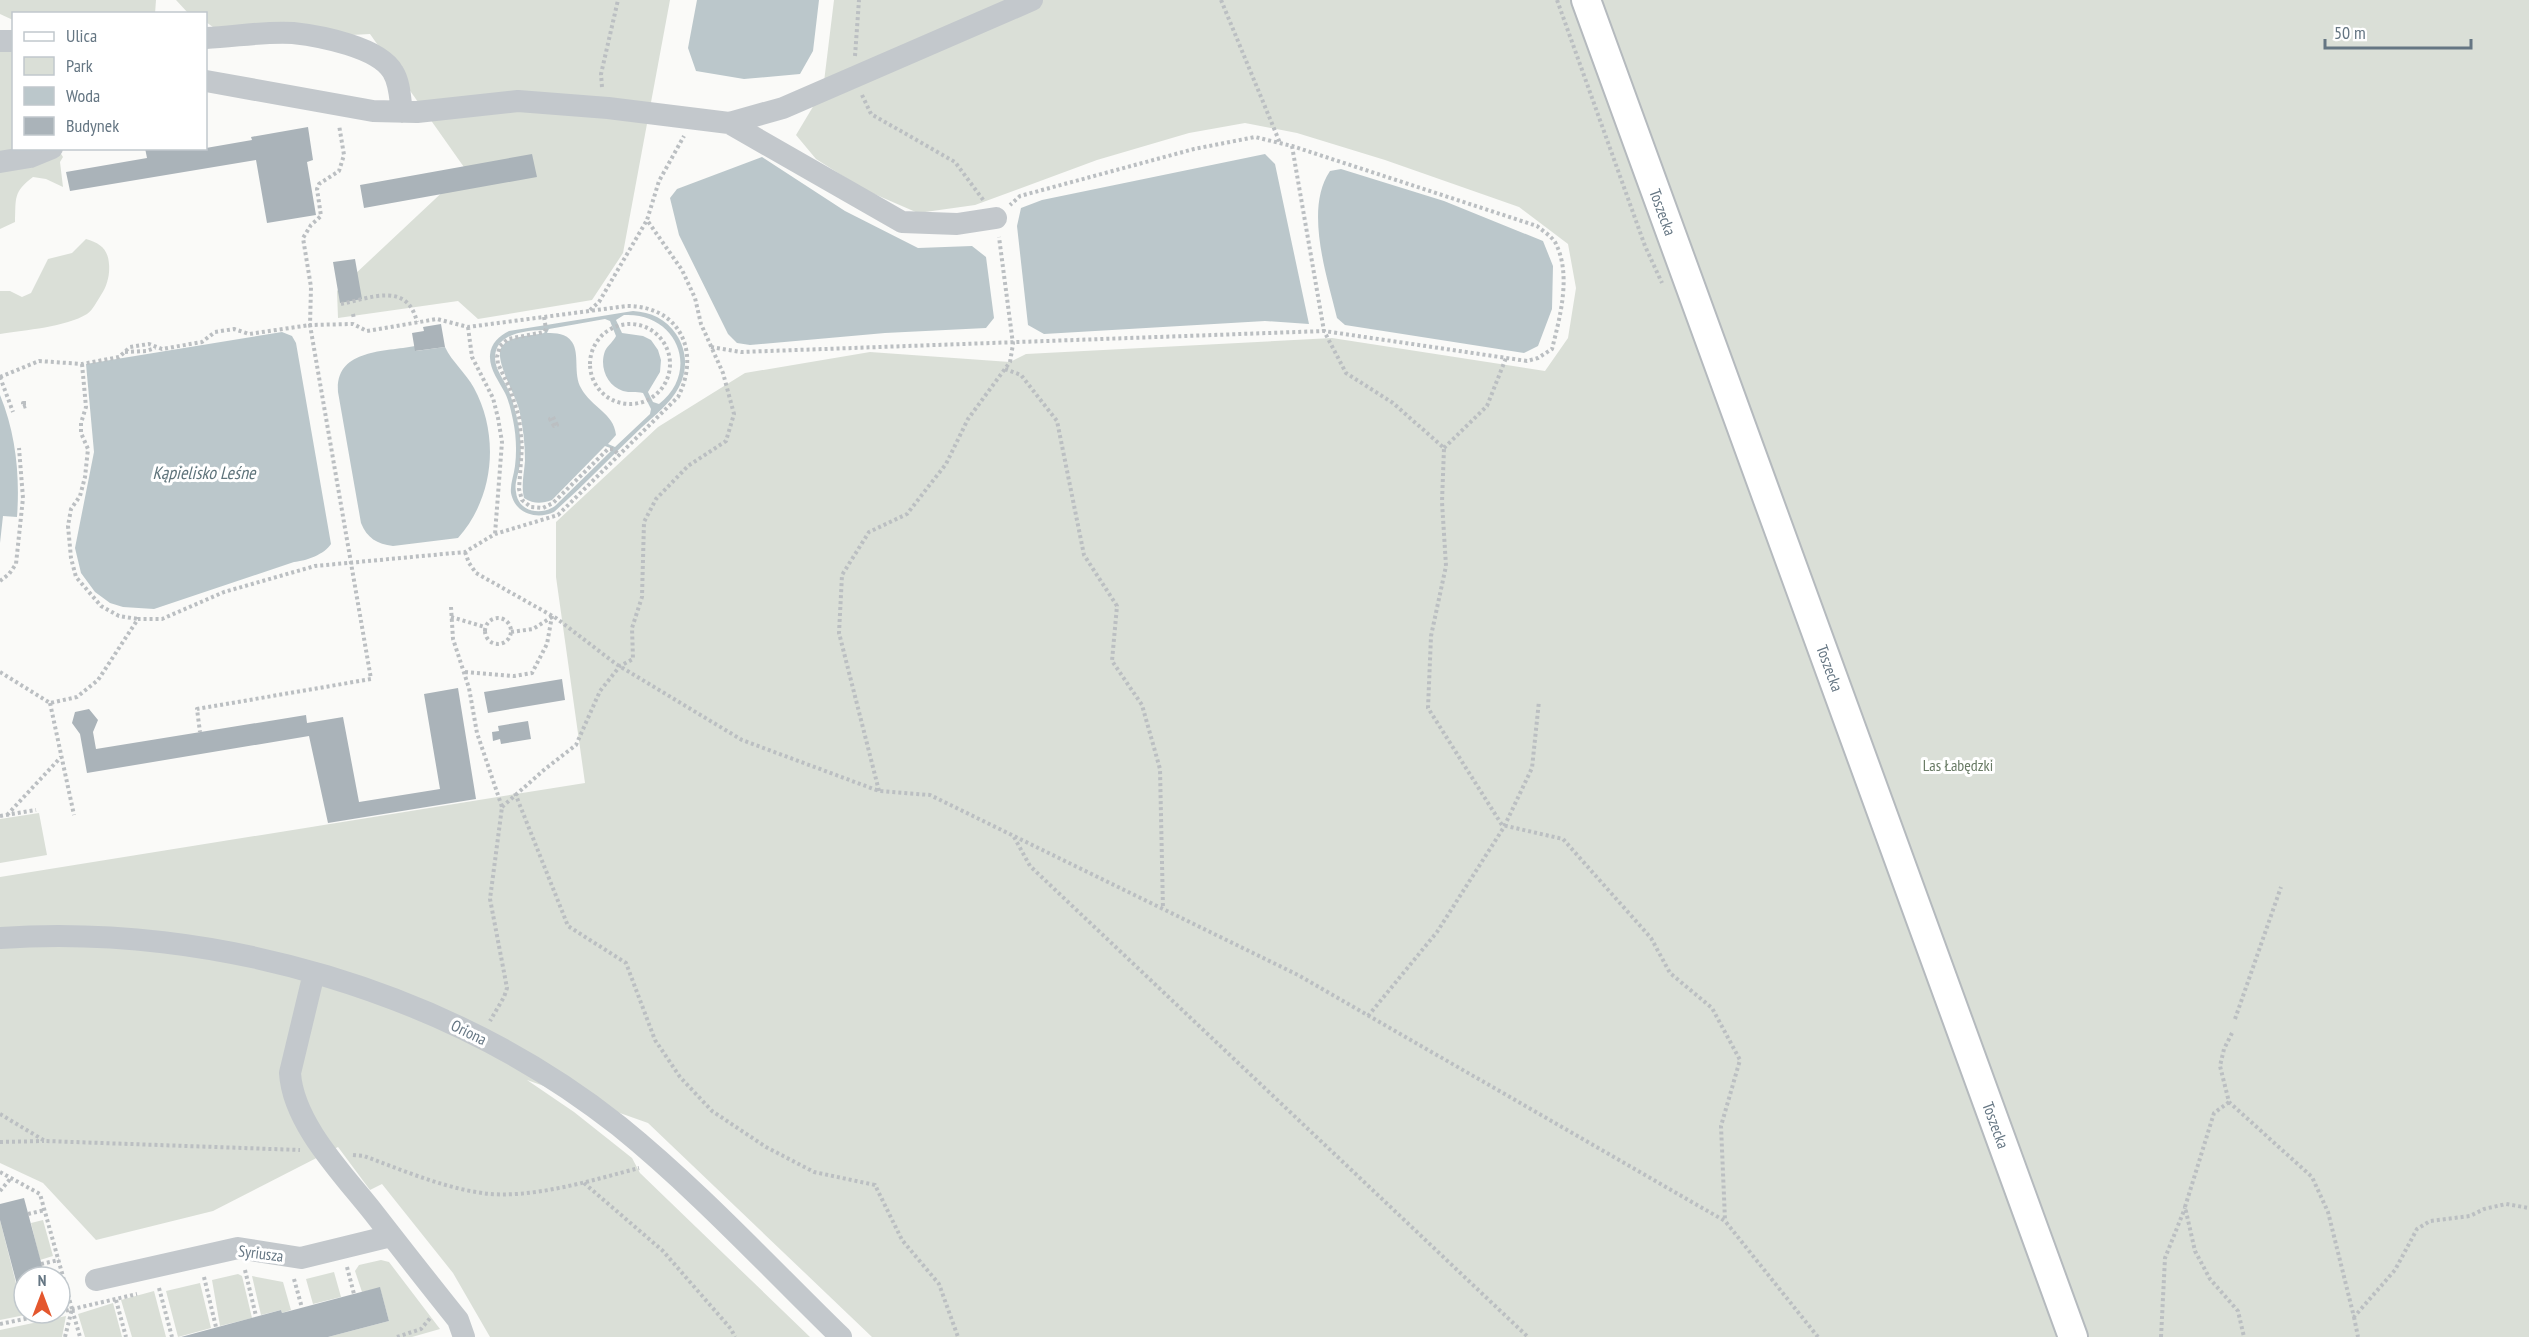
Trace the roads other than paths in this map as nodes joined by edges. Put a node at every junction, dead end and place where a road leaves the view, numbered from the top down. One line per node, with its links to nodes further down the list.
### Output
1 (1032, 0): 6 (street)
2 (1586, 0): 16 (main road, Toszecka)
3 (207, 38): 5 (street)
4 (207, 81): 5 (street)
5 (402, 112): 6 (street)
6 (729, 123): 9 (street)
7 (47, 150): 8 (street)
8 (0, 162)
9 (996, 218)
10 (0, 938): 11 (street, Oriona)
11 (314, 973): 12 (street); 15 (street, Oriona)
12 (391, 1236): 13 (street, Syriusza); 14 (street)
13 (96, 1280)
14 (464, 1337)
15 (841, 1337)
16 (2073, 1337)

